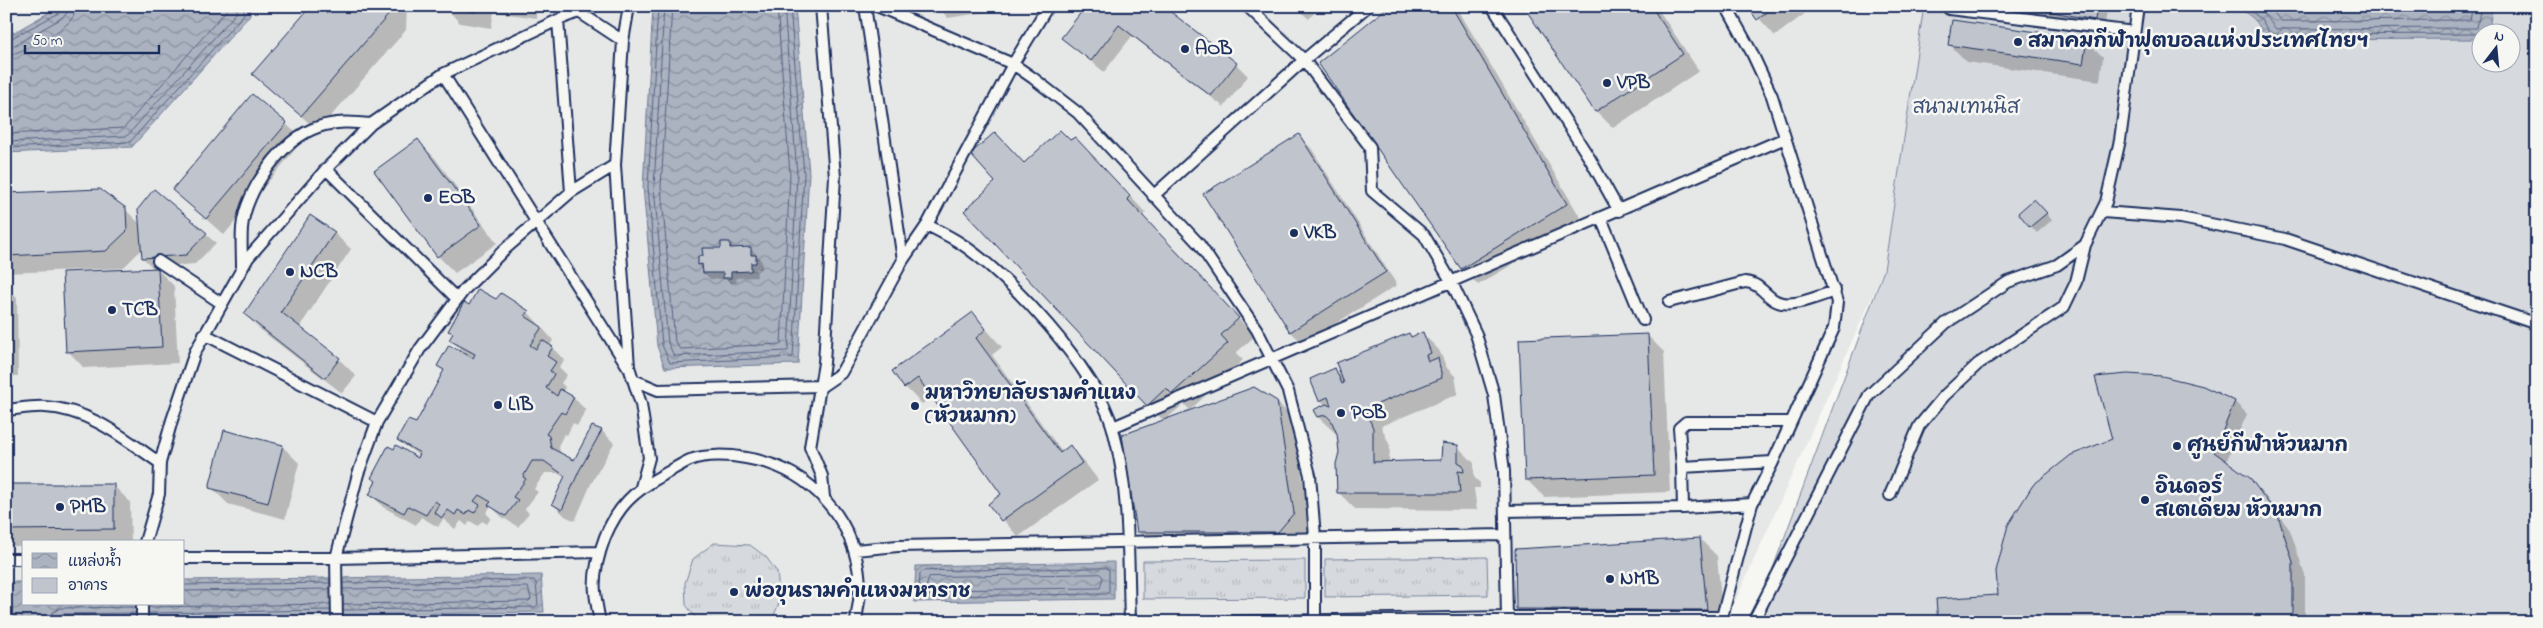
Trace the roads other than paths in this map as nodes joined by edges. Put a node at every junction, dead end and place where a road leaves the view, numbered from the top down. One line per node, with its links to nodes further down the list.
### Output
1 (594, 6): 12 (lane)
2 (629, 6): 16 (lane)
3 (821, 6): 46 (lane)
4 (865, 6): 32 (lane)
5 (877, 6): 18 (lane)
6 (1048, 6): 18 (lane)
7 (1247, 6): 17 (lane)
8 (1368, 6): 17 (lane)
9 (1492, 6): 26 (lane)
10 (1726, 6): 21 (lane)
11 (2138, 6): 15 (lane)
12 (580, 9): 14 (lane); 16 (lane)
13 (1949, 9): 15 (lane)
14 (558, 20): 19 (lane); 24 (lane)
15 (2134, 32): 27 (lane)
16 (623, 42): 22 (lane)
17 (1304, 60): 25 (lane); 35 (lane)
18 (1013, 64): 25 (lane); 30 (lane)
19 (443, 74): 20 (lane); 29 (lane)
20 (371, 124): 23 (lane); 34 (lane)
21 (1784, 138): 26 (lane); 36 (lane)
22 (615, 165): 24 (lane); 44 (lane)
23 (326, 169): 34 (lane); 37 (lane)
24 (571, 192): 29 (lane)
25 (1153, 196): 43 (lane)
26 (1619, 211): 28 (lane)
27 (2103, 212): 31 (lane); 41 (lane)
28 (1602, 218): 35 (lane); 40 (lane)
29 (536, 222): 37 (lane); 44 (lane)
30 (927, 225): 32 (lane); 50 (lane)
31 (2085, 245): 55 (lane); 79 (lane)
32 (903, 260): 46 (lane)
33 (158, 261): 39 (lane)
34 (242, 268): 39 (lane)
35 (1451, 280): 43 (lane); 59 (lane)
36 (1835, 291): 38 (lane); 49 (lane)
37 (457, 298): 48 (lane)
38 (1669, 302)
39 (221, 303): 42 (lane)
40 (1643, 320)
41 (2537, 324)
42 (204, 334): 48 (lane); 52 (lane)
43 (1273, 359): 50 (lane); 61 (lane)
44 (628, 367): 45 (lane)
45 (634, 380): 46 (lane); 54 (lane)
46 (822, 386): 56 (lane)
47 (6, 410): 52 (lane)
48 (377, 422): 67 (lane)
49 (1791, 422): 51 (lane); 53 (lane)
50 (1113, 428): 63 (lane)
51 (1773, 462): 53 (lane); 57 (lane)
52 (160, 463): 62 (lane)
53 (1682, 467): 58 (lane)
54 (641, 487): 56 (lane); 65 (lane)
55 (1890, 495)
56 (824, 497): 64 (lane)
57 (1752, 504): 58 (lane); 71 (lane)
58 (1684, 508): 59 (lane)
59 (1505, 512): 60 (lane)
60 (1505, 535): 61 (lane); 71 (lane)
61 (1315, 537): 63 (lane); 72 (lane)
62 (146, 540)
63 (1129, 543): 64 (lane); 77 (lane)
64 (855, 550): 76 (lane)
65 (599, 552): 67 (lane); 75 (lane)
66 (185, 558): 67 (lane)
67 (336, 558): 74 (lane)
68 (6, 559): 69 (lane)
69 (22, 559)
70 (142, 606): 73 (lane)
71 (1507, 617): 72 (lane)
72 (1315, 620): 78 (lane)
73 (142, 622)
74 (337, 622)
75 (600, 622)
76 (857, 622)
77 (1130, 622)
78 (1214, 622)
79 (1753, 622)

